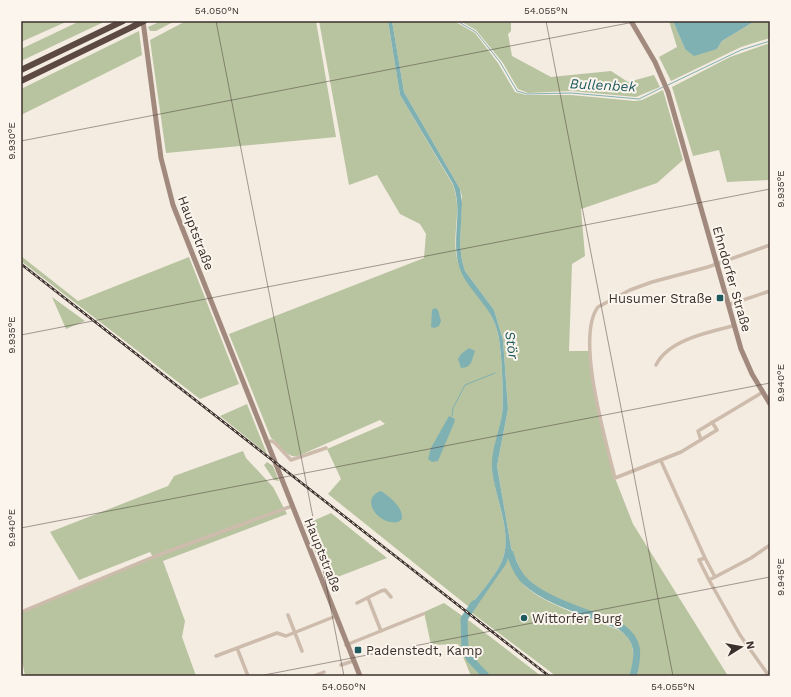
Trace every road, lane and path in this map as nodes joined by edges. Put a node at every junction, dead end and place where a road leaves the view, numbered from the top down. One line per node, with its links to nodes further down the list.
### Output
1 (123, 21): 4 (highway)
2 (143, 21): 5 (highway, bridge); 16 (street, Hauptstraße)
3 (631, 21): 7 (street, Ehndorfer Straße)
4 (21, 70)
5 (21, 81)
6 (770, 244): 7 (street)
7 (716, 264): 9 (street, Ehndorfer Straße); 18 (street)
8 (770, 291): 9 (street)
9 (728, 306): 10 (street, Ehndorfer Straße)
10 (733, 326): 11 (street); 12 (street, Ehndorfer Straße)
11 (656, 365)
12 (763, 392): 13 (street, Ehndorfer Straße); 14 (street)
13 (770, 404)
14 (712, 422): 15 (street); 15 (street)
15 (701, 440): 18 (street)
16 (266, 442): 17 (street); 19 (street, Hauptstraße)
17 (326, 448)
18 (661, 461): 21 (street)
19 (292, 506): 27 (street); 30 (street, Hauptstraße)
20 (770, 545): 22 (street)
21 (705, 558): 22 (street); 23 (street)
22 (714, 577): 23 (street)
23 (709, 580): 43 (street)
24 (391, 597): 25 (street)
25 (368, 598): 26 (street); 31 (street)
26 (357, 603)
27 (21, 612)
28 (423, 614): 31 (street)
29 (288, 615): 32 (street)
30 (336, 616): 32 (street); 33 (street, Hauptstraße)
31 (381, 631): 33 (street)
32 (294, 632): 34 (street); 35 (street)
33 (346, 645): 37 (street, Hauptstraße)
34 (237, 648): 36 (street); 40 (street)
35 (302, 651)
36 (216, 656)
37 (353, 661): 38 (street); 42 (street, Hauptstraße)
38 (341, 665)
39 (324, 672): 41 (street)
40 (248, 676)
41 (314, 676)
42 (360, 676)
43 (769, 676)

